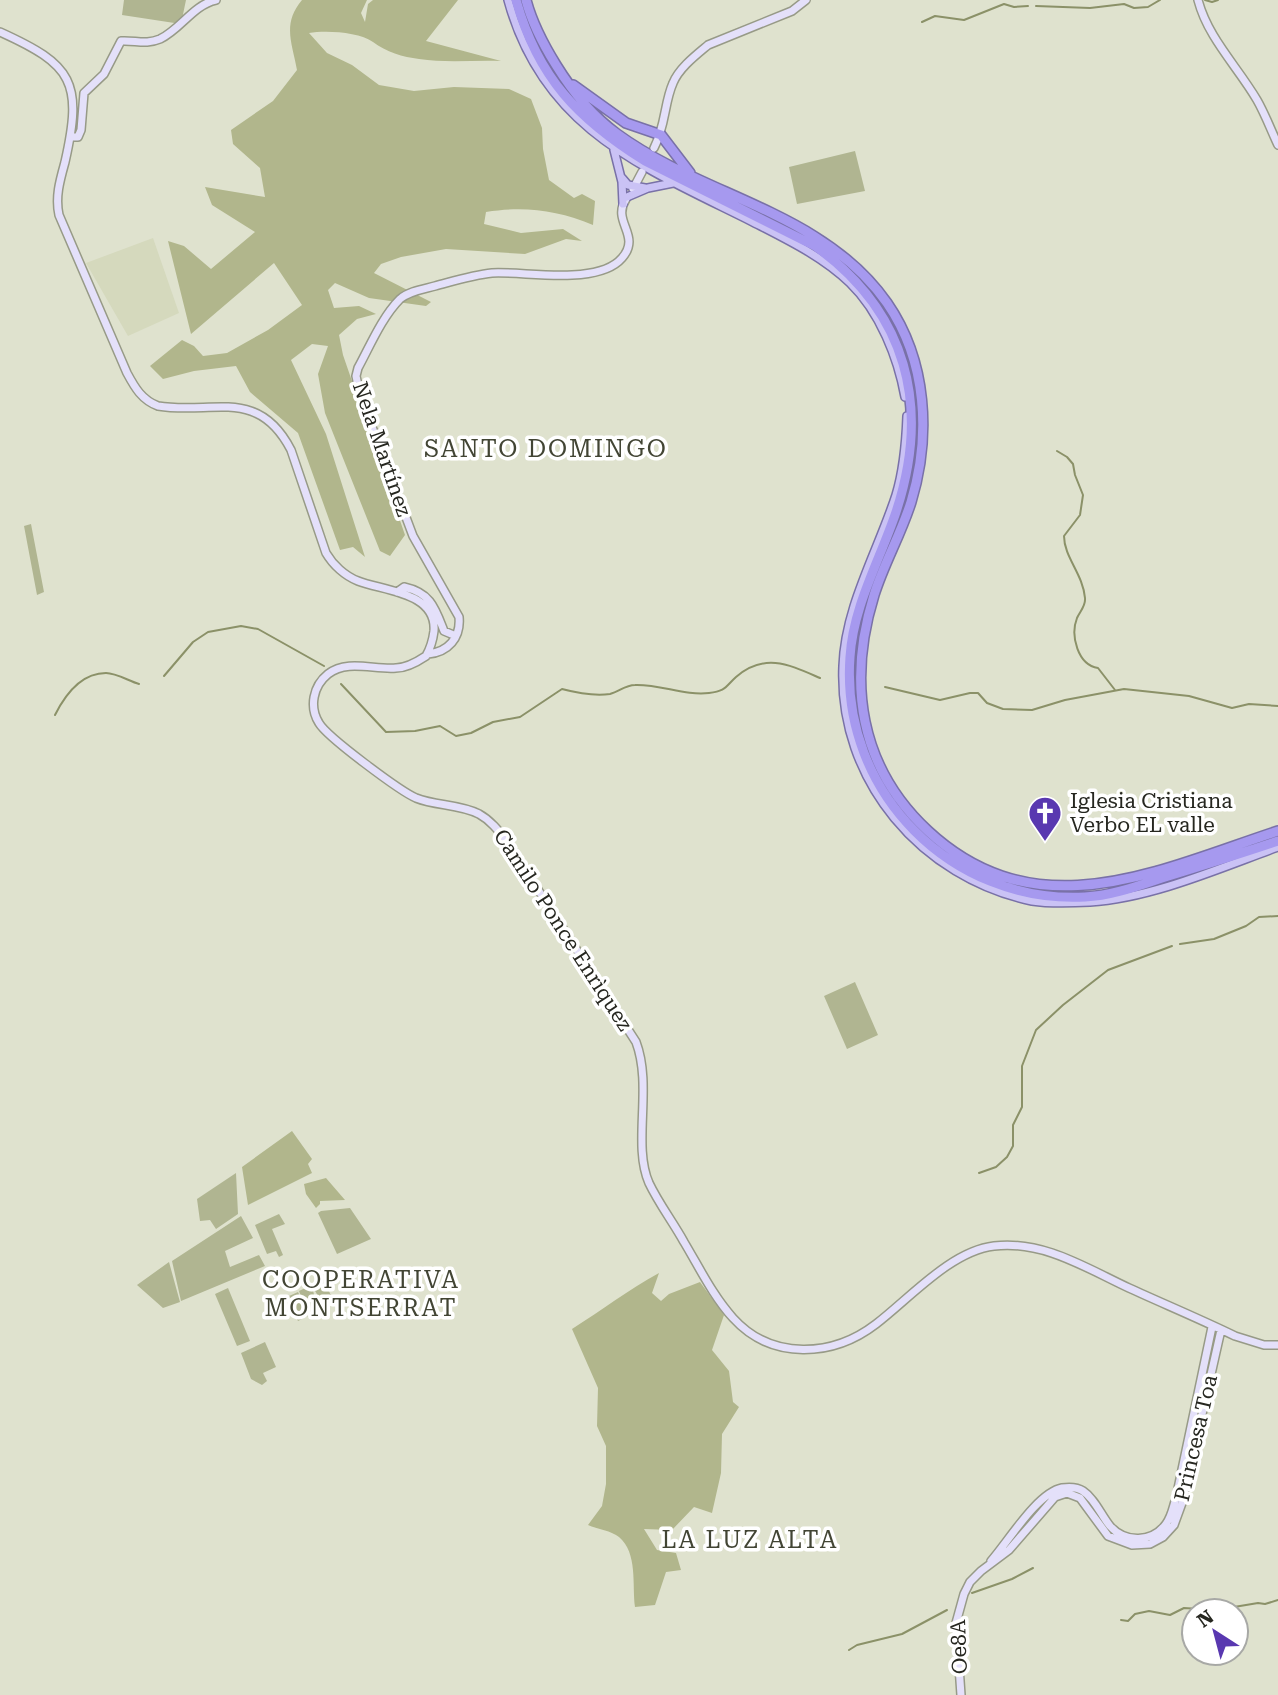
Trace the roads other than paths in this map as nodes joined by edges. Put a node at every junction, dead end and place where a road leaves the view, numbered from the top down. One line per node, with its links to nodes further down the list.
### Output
1 (216, 0): 10 (main road)
2 (508, 0): 13 (main road)
3 (516, 0): 25 (highway)
4 (526, 0): 8 (highway)
5 (806, 0): 9 (main road)
6 (1198, 0): 11 (main road)
7 (0, 32): 10 (main road)
8 (564, 78): 9 (highway); 16 (highway)
9 (661, 135): 12 (main road); 16 (highway)
10 (70, 137): 21 (main road)
11 (1278, 145)
12 (654, 148)
13 (614, 149): 15 (main road); 17 (main road)
14 (642, 172): 18 (main road)
15 (621, 174): 18 (main road); 20 (main road)
16 (691, 174): 24 (highway)
17 (674, 183): 19 (main road); 26 (main road)
18 (635, 185): 19 (main road); 20 (main road)
19 (648, 188): 20 (main road)
20 (625, 201): 22 (main road, Nela Martínez)
21 (397, 592): 22 (main road); 23 (main road)
22 (456, 636): 23 (main road)
23 (428, 654): 27 (main road, Camilo Ponce Enrìquez)
24 (1278, 831)
25 (1278, 841)
26 (1278, 847)
27 (1212, 1327): 28 (main road, Camilo Ponce Enrìquez); 30 (main road, Princesa Toa)
28 (1221, 1330): 29 (main road, Camilo Ponce Enrìquez); 30 (main road, Princesa Toa)
29 (1278, 1345)
30 (986, 1567): 31 (main road, Oe8A)
31 (961, 1695)

